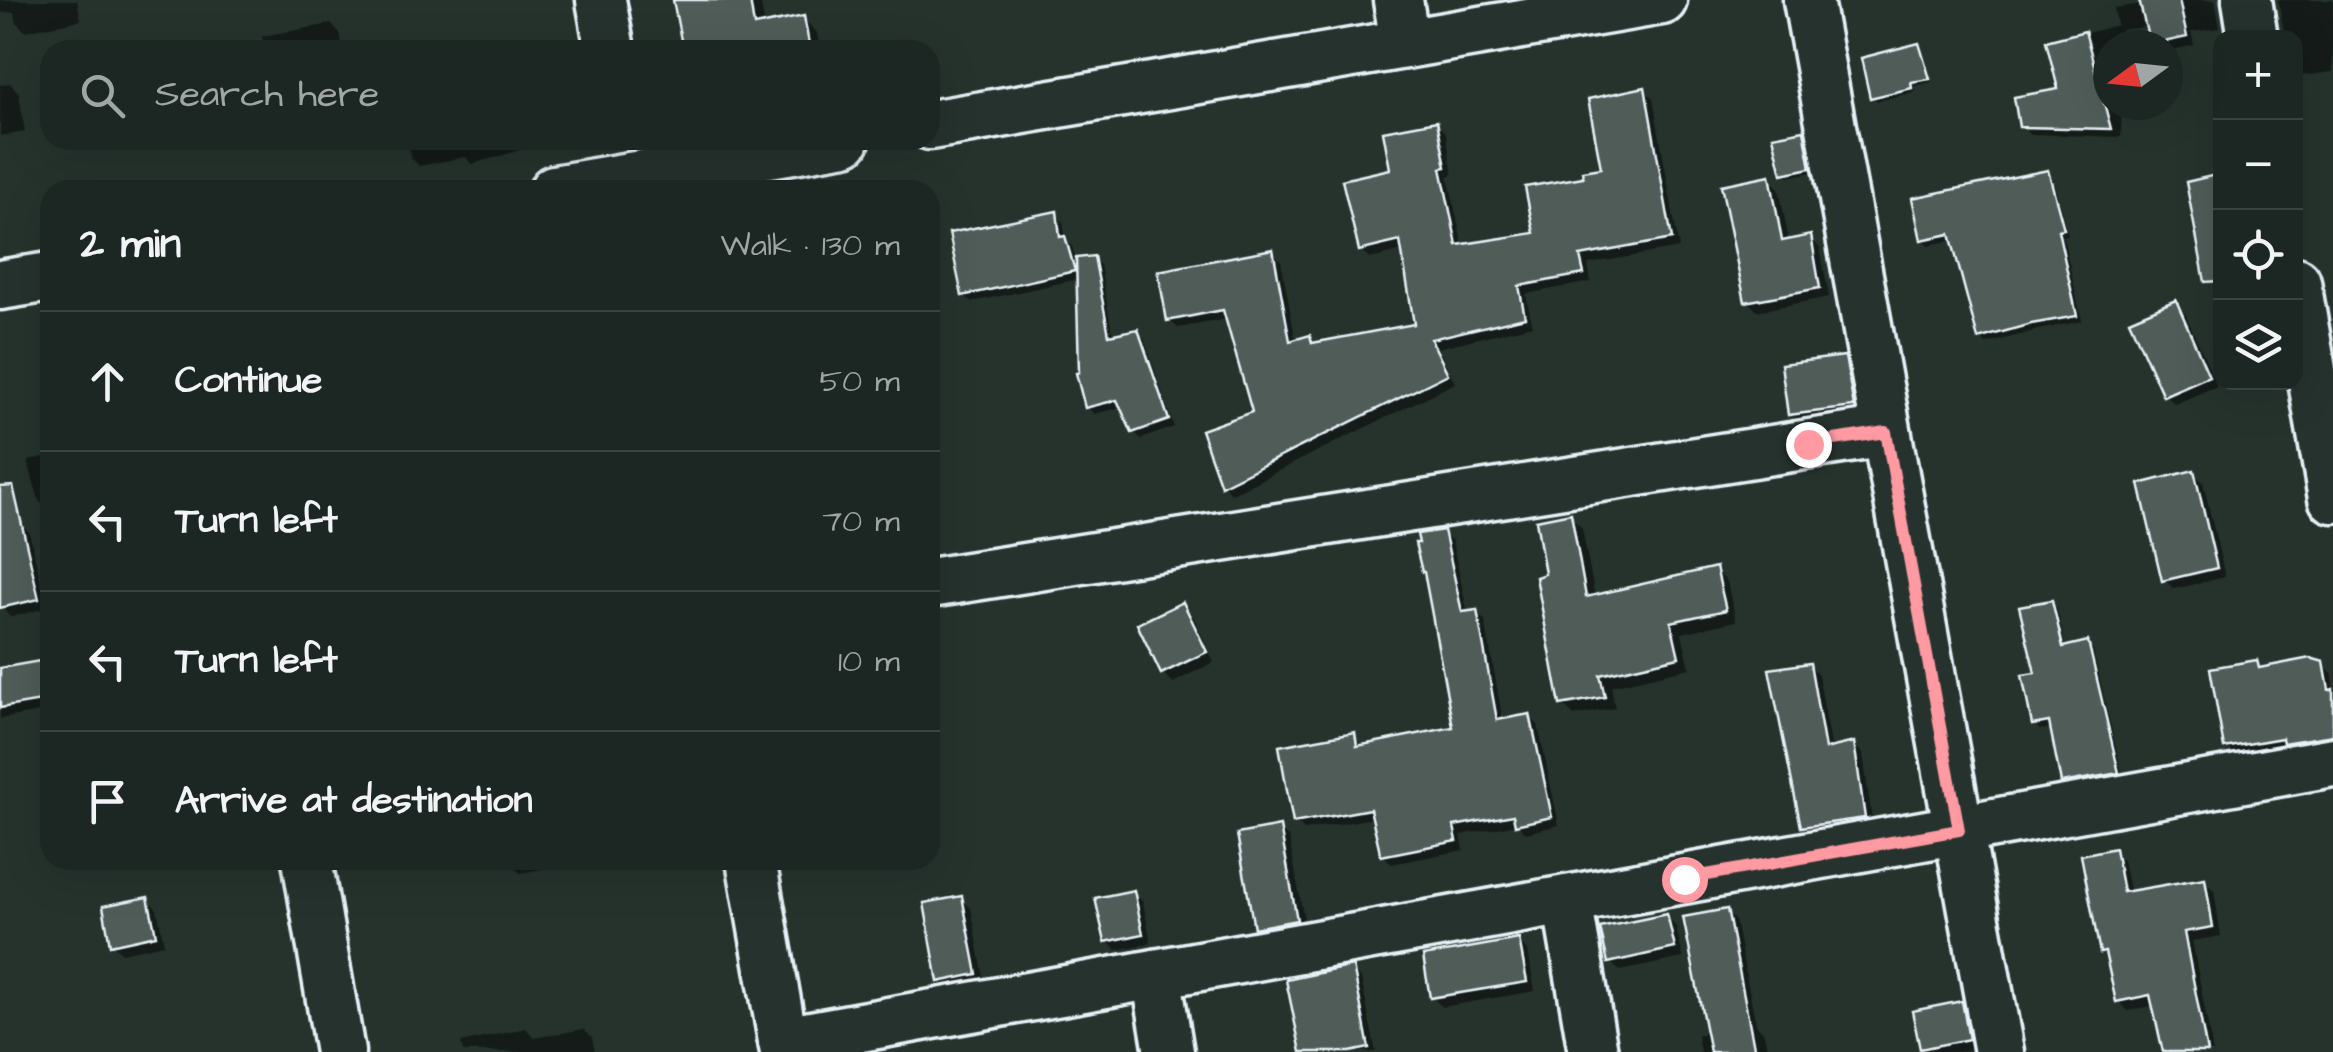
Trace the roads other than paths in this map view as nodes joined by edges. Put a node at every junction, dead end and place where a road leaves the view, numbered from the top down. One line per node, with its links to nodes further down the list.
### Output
1 (601, 0): 7 (street)
2 (1662, 0): 5 (street)
3 (1808, 0): 16 (street)
4 (2246, 0): 6 (street)
5 (1401, 22): 8 (street)
6 (2252, 30)
7 (608, 40)
8 (940, 124)
9 (771, 150): 10 (street)
10 (630, 169): 11 (street)
11 (590, 180)
12 (40, 278): 13 (street)
13 (0, 285)
14 (2301, 300): 15 (street)
15 (2323, 385): 17 (street)
16 (1886, 432): 18 (street); 20 (street)
17 (2333, 498)
18 (940, 580)
19 (2333, 762): 20 (street)
20 (1959, 830): 23 (street); 29 (street)
21 (308, 870): 26 (street)
22 (753, 870): 25 (street)
23 (1566, 900): 24 (street); 28 (street)
24 (1156, 974): 25 (street); 27 (street)
25 (784, 1046)
26 (340, 1052)
27 (1169, 1052)
28 (1593, 1052)
29 (1999, 1052)

